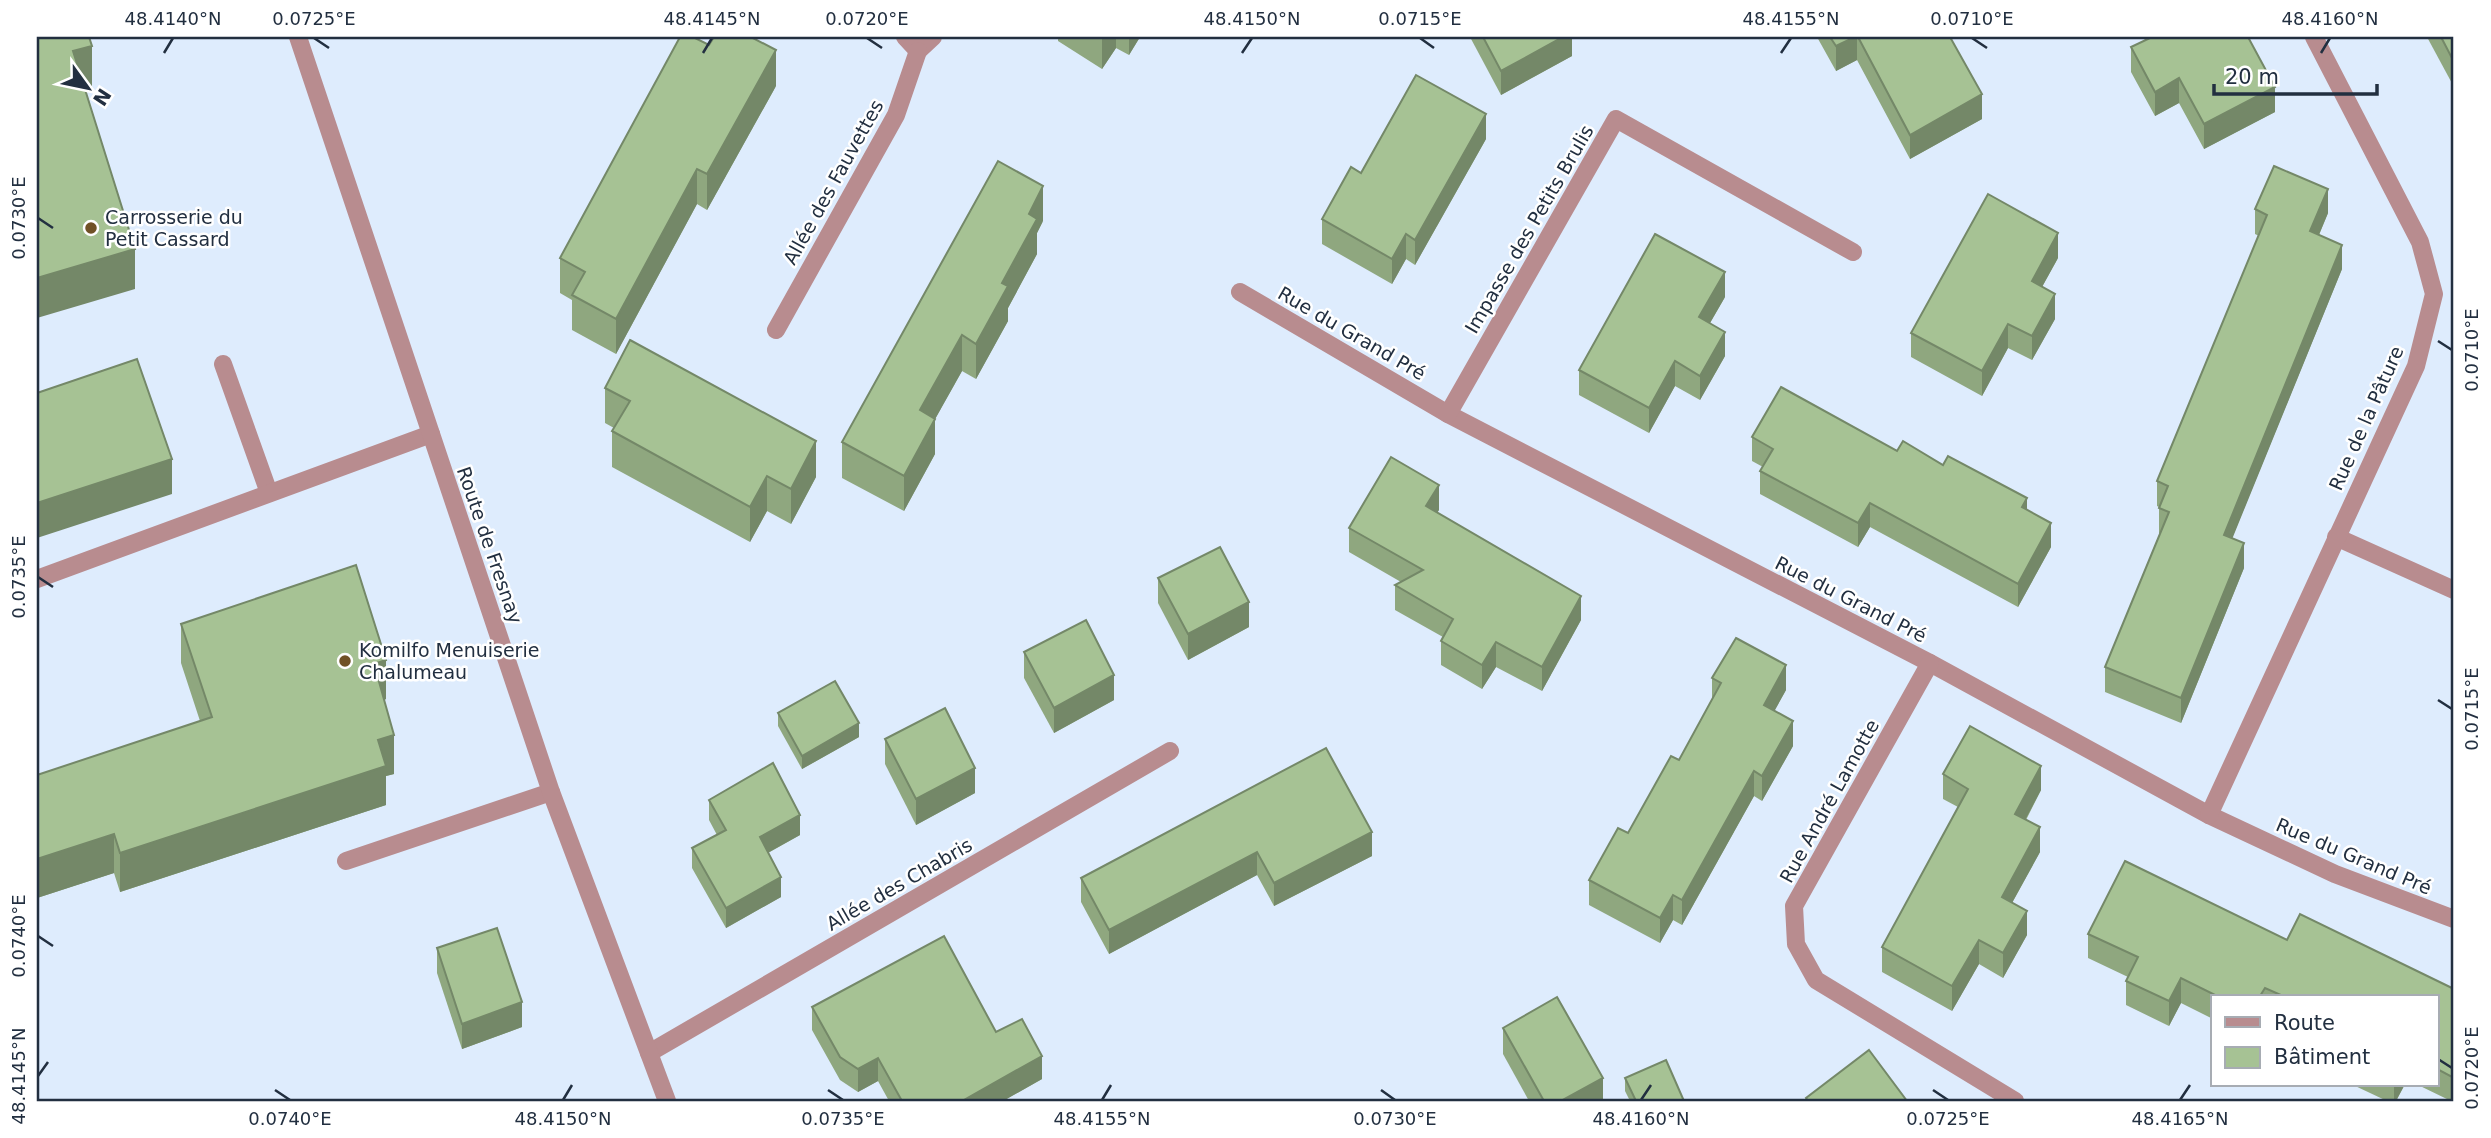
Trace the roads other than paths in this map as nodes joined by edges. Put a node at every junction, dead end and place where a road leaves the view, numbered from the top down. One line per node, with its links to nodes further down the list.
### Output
1 (298, 37): 11 (street, Route de Fresnay)
2 (905, 37): 5 (street)
3 (933, 37): 5 (street)
4 (2314, 37): 13 (street, Rue de la Pâture)
5 (918, 51): 8 (street, Allée des Fauvettes)
6 (1853, 252): 10 (street, Impasse des Petits Brulis)
7 (1240, 292): 10 (street, Rue du Grand Pré)
8 (776, 330)
9 (223, 365): 12 (street)
10 (1448, 414): 16 (street, Rue du Grand Pré)
11 (431, 434): 12 (street); 18 (street, Route de Fresnay)
12 (269, 493): 14 (street)
13 (2336, 537): 15 (street); 19 (street, Rue de la Pâture)
14 (37, 579)
15 (2454, 590)
16 (1930, 663): 19 (street, Rue du Grand Pré); 24 (street, Rue André Lamotte)
17 (1170, 751): 22 (street, Allée des Chabris)
18 (551, 792): 20 (street); 22 (street, Route de Fresnay)
19 (2209, 815): 21 (street, Rue du Grand Pré)
20 (346, 861)
21 (2454, 919)
22 (649, 1053): 23 (street, Route de Fresnay)
23 (667, 1101)
24 (2015, 1101)

